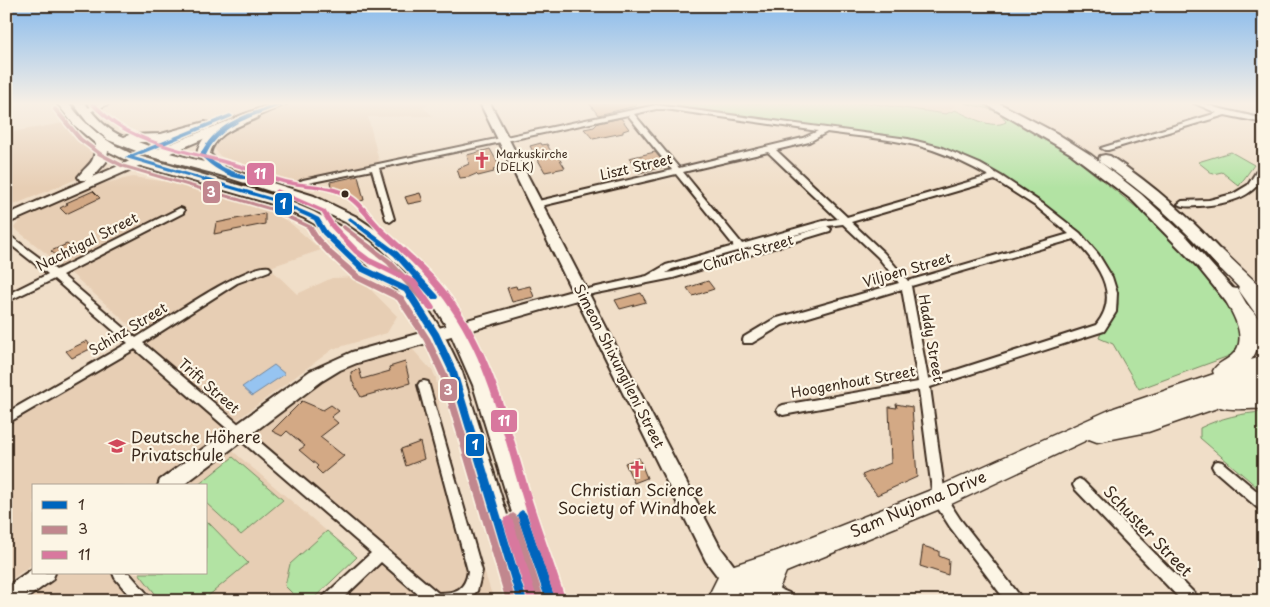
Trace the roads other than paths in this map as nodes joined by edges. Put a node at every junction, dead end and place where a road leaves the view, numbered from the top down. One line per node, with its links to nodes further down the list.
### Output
1 (92, 131): 16 (main road)
2 (100, 131): 16 (main road)
3 (187, 131): 16 (main road)
4 (194, 131): 19 (street)
5 (209, 131): 19 (street)
6 (222, 131): 23 (main road)
7 (499, 131): 15 (street, Simeon Shixungileni Street)
8 (540, 131): 15 (street)
9 (645, 131): 22 (street)
10 (823, 131): 18 (street, Liszt Street)
11 (835, 131): 25 (street)
12 (1042, 131): 45 (main road)
13 (1062, 131): 39 (main road)
14 (1161, 131): 17 (street)
15 (502, 139): 21 (street); 27 (street, Simeon Shixungileni Street)
16 (107, 140): 19 (main road); 19 (main road); 24 (main road)
17 (1105, 148)
18 (770, 149): 22 (street, Liszt Street); 34 (street, Haddy Street)
19 (142, 156): 23 (main road); 24 (street); 31 (street); 50 (main road)
20 (1264, 166): 28 (street)
21 (375, 167): 26 (street); 32 (street)
22 (678, 171): 27 (street, Liszt Street); 38 (street)
23 (225, 172): 49 (main road)
24 (85, 177): 29 (street)
25 (996, 177): 34 (street, Church Street); 36 (street)
26 (303, 182)
27 (537, 204): 44 (street, Simeon Shixungileni Street)
28 (1182, 204)
29 (6, 210)
30 (180, 211): 41 (street, Nachtigal Street)
31 (20, 214): 33 (street); 35 (street)
32 (390, 219)
33 (6, 220)
34 (844, 221): 38 (street, Church Street); 42 (street, Church Street); 43 (street, Haddy Street)
35 (6, 227)
36 (1077, 235): 43 (street, Viljoen Street); 57 (street, Hoogenhout Street)
37 (6, 236): 41 (street, Trift Street)
38 (740, 247): 42 (street, Church Street)
39 (1216, 254): 47 (highway); 48 (main road)
40 (266, 269): 53 (street, Schinz Street)
41 (56, 274): 46 (street, Nachtigal Street); 53 (street, Trift Street)
42 (651, 277): 44 (street, Church Street)
43 (906, 285): 52 (street, Viljoen Street); 57 (street, Haddy Street)
44 (582, 293): 49 (street, Church Street); 72 (street, Simeon Shixungileni Street)
45 (1231, 294): 51 (main road); 58 (highway)
46 (6, 298)
47 (1264, 301)
48 (1264, 313)
49 (456, 329): 50 (street, Church Street); 79 (main road)
50 (436, 335): 62 (street, Church Street); 78 (main road)
51 (1264, 338)
52 (748, 340)
53 (136, 343): 61 (street, Schinz Street); 62 (street, Trift Street)
54 (1264, 364): 58 (highway, Sam Nujoma Drive)
55 (1264, 380): 58 (highway, Sam Nujoma Drive)
56 (424, 385): 75 (street)
57 (924, 385): 60 (street, Hoogenhout Street); 66 (street, Haddy Street)
58 (1198, 397): 59 (highway); 66 (highway, Sam Nujoma Drive)
59 (1264, 400)
60 (783, 410)
61 (6, 419)
62 (240, 433): 64 (street, Church Street); 68 (street, Trift Street)
63 (1218, 466): 67 (street)
64 (170, 484)
65 (1079, 485): 82 (street, Schuster Street)
66 (939, 498): 69 (highway, Sam Nujoma Drive); 81 (street)
67 (1264, 505)
68 (380, 553): 75 (street, Trift Street); 77 (street)
69 (777, 563): 72 (highway, Sam Nujoma Drive); 73 (highway)
70 (44, 574): 74 (street)
71 (121, 574): 76 (street)
72 (731, 578): 73 (street, Simeon Shixungileni Street); 80 (highway)
73 (769, 598)
74 (6, 600)
75 (436, 600)
76 (144, 601)
77 (329, 601)
78 (522, 601)
79 (552, 601)
80 (719, 601)
81 (1015, 601)
82 (1192, 601)

